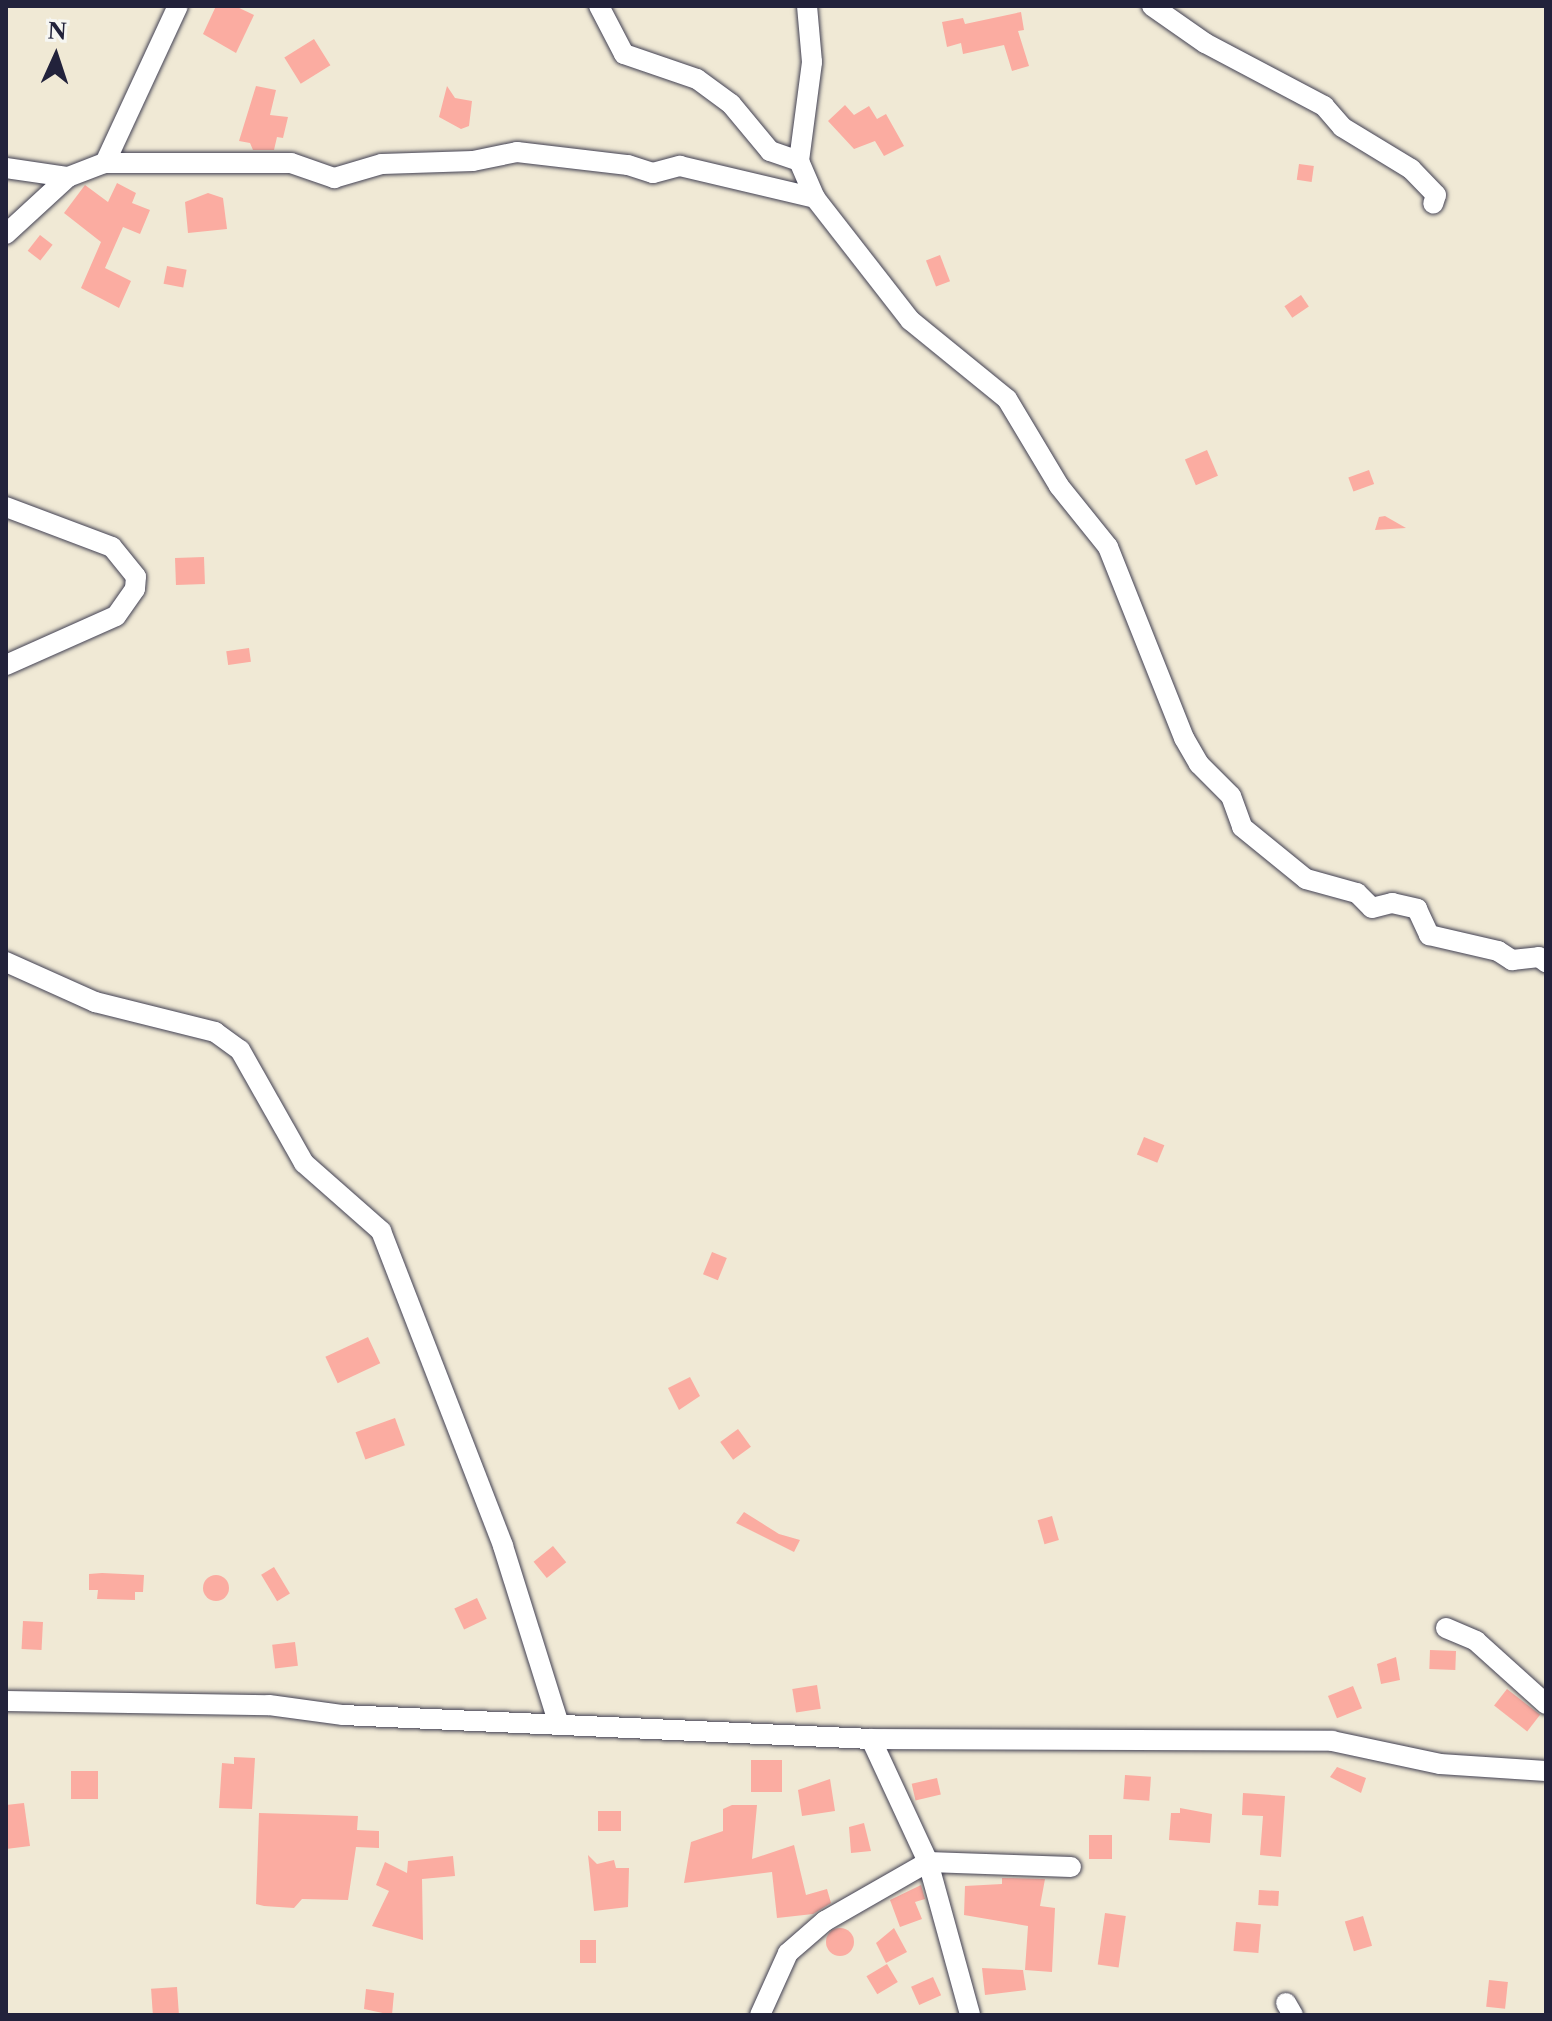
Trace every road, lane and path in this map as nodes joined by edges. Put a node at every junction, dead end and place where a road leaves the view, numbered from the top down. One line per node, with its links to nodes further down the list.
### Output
1 (178, 6): 6 (street)
2 (599, 6): 5 (street)
3 (807, 6): 5 (street)
4 (1152, 6): 10 (street)
5 (799, 161): 9 (street)
6 (105, 163): 8 (street); 9 (street)
7 (6, 168): 8 (street)
8 (68, 177): 11 (street)
9 (815, 198): 15 (street)
10 (1433, 204)
11 (6, 234)
12 (6, 507): 13 (street)
13 (6, 665)
14 (6, 962): 19 (street)
15 (1546, 962)
16 (1446, 1628): 18 (street)
17 (6, 1701): 19 (street)
18 (1546, 1704)
19 (558, 1721): 20 (street)
20 (871, 1739): 21 (street); 22 (street)
21 (1546, 1771)
22 (928, 1862): 23 (street); 24 (street); 25 (street)
23 (1071, 1867)
24 (970, 2014)
25 (760, 2015)

